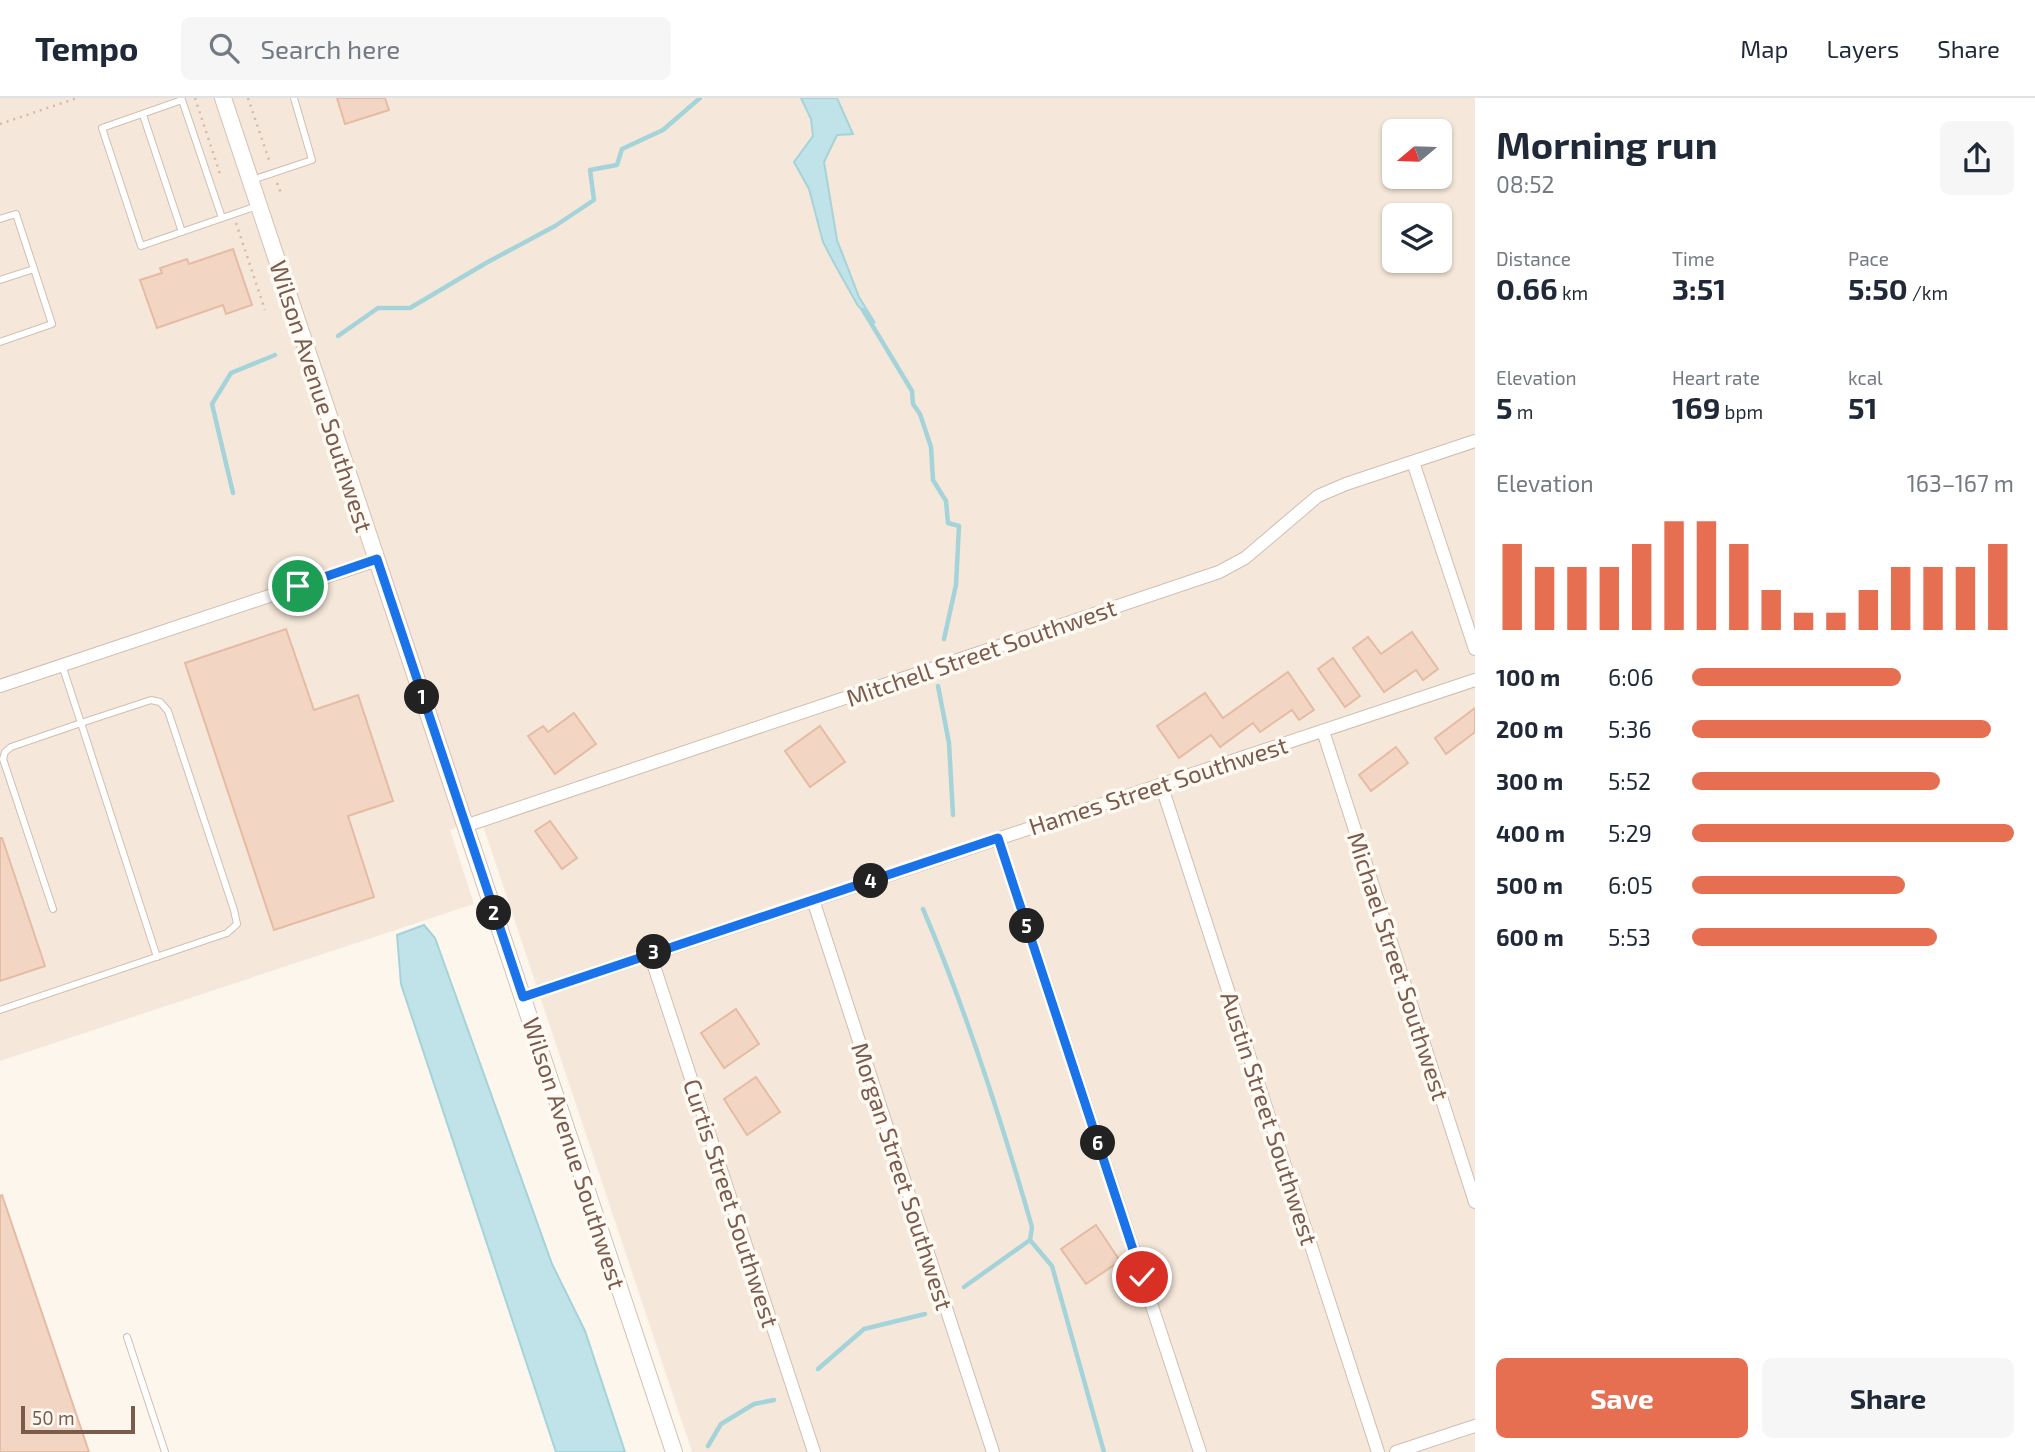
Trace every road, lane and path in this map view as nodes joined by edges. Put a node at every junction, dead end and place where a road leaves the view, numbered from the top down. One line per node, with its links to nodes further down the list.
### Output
1 (77, 98): 6 (path)
2 (223, 98): 8 (street, Wilson Avenue Southwest)
3 (248, 98): 7 (path)
4 (293, 98): 7 (lane)
5 (143, 115): 11 (lane); 13 (lane); 13 (lane)
6 (0, 124)
7 (274, 173): 8 (lane); 9 (path)
8 (250, 181): 10 (street, Wilson Avenue Southwest)
9 (282, 196)
10 (259, 205): 11 (lane); 19 (street, Wilson Avenue Southwest)
11 (222, 218): 13 (lane)
12 (0, 219): 14 (lane)
13 (183, 232)
14 (34, 269): 15 (lane); 16 (lane)
15 (0, 280)
16 (0, 342)
17 (1475, 441): 18 (street, Mitchell Street Southwest)
18 (1413, 462): 20 (street); 27 (street, Mitchell Street Southwest)
19 (377, 559): 21 (street); 27 (street, Wilson Avenue Southwest)
20 (1475, 649)
21 (62, 665): 23 (street); 24 (lane)
22 (1475, 680): 25 (street, Hames Street Southwest)
23 (0, 686)
24 (81, 723): 30 (lane); 32 (lane); 32 (lane)
25 (1323, 731): 26 (street, Hames Street Southwest); 35 (street, Michael Street Southwest)
26 (1161, 784): 28 (street, Hames Street Southwest); 43 (street, Austin Street Southwest)
27 (465, 826): 33 (street, Wilson Avenue Southwest)
28 (998, 838): 29 (street, Hames Street Southwest); 42 (street)
29 (813, 900): 31 (street, Hames Street Southwest); 41 (street, Morgan Street Southwest)
30 (53, 909)
31 (650, 954): 33 (street, Hames Street Southwest); 40 (street, Curtis Street Southwest)
32 (157, 957): 34 (lane)
33 (523, 997): 39 (street, Wilson Avenue Southwest)
34 (0, 1010)
35 (1475, 1202)
36 (127, 1337): 38 (lane)
37 (1475, 1426): 44 (street)
38 (165, 1452)
39 (674, 1452)
40 (814, 1452)
41 (993, 1452)
42 (1200, 1452)
43 (1378, 1452)
44 (1396, 1452)

